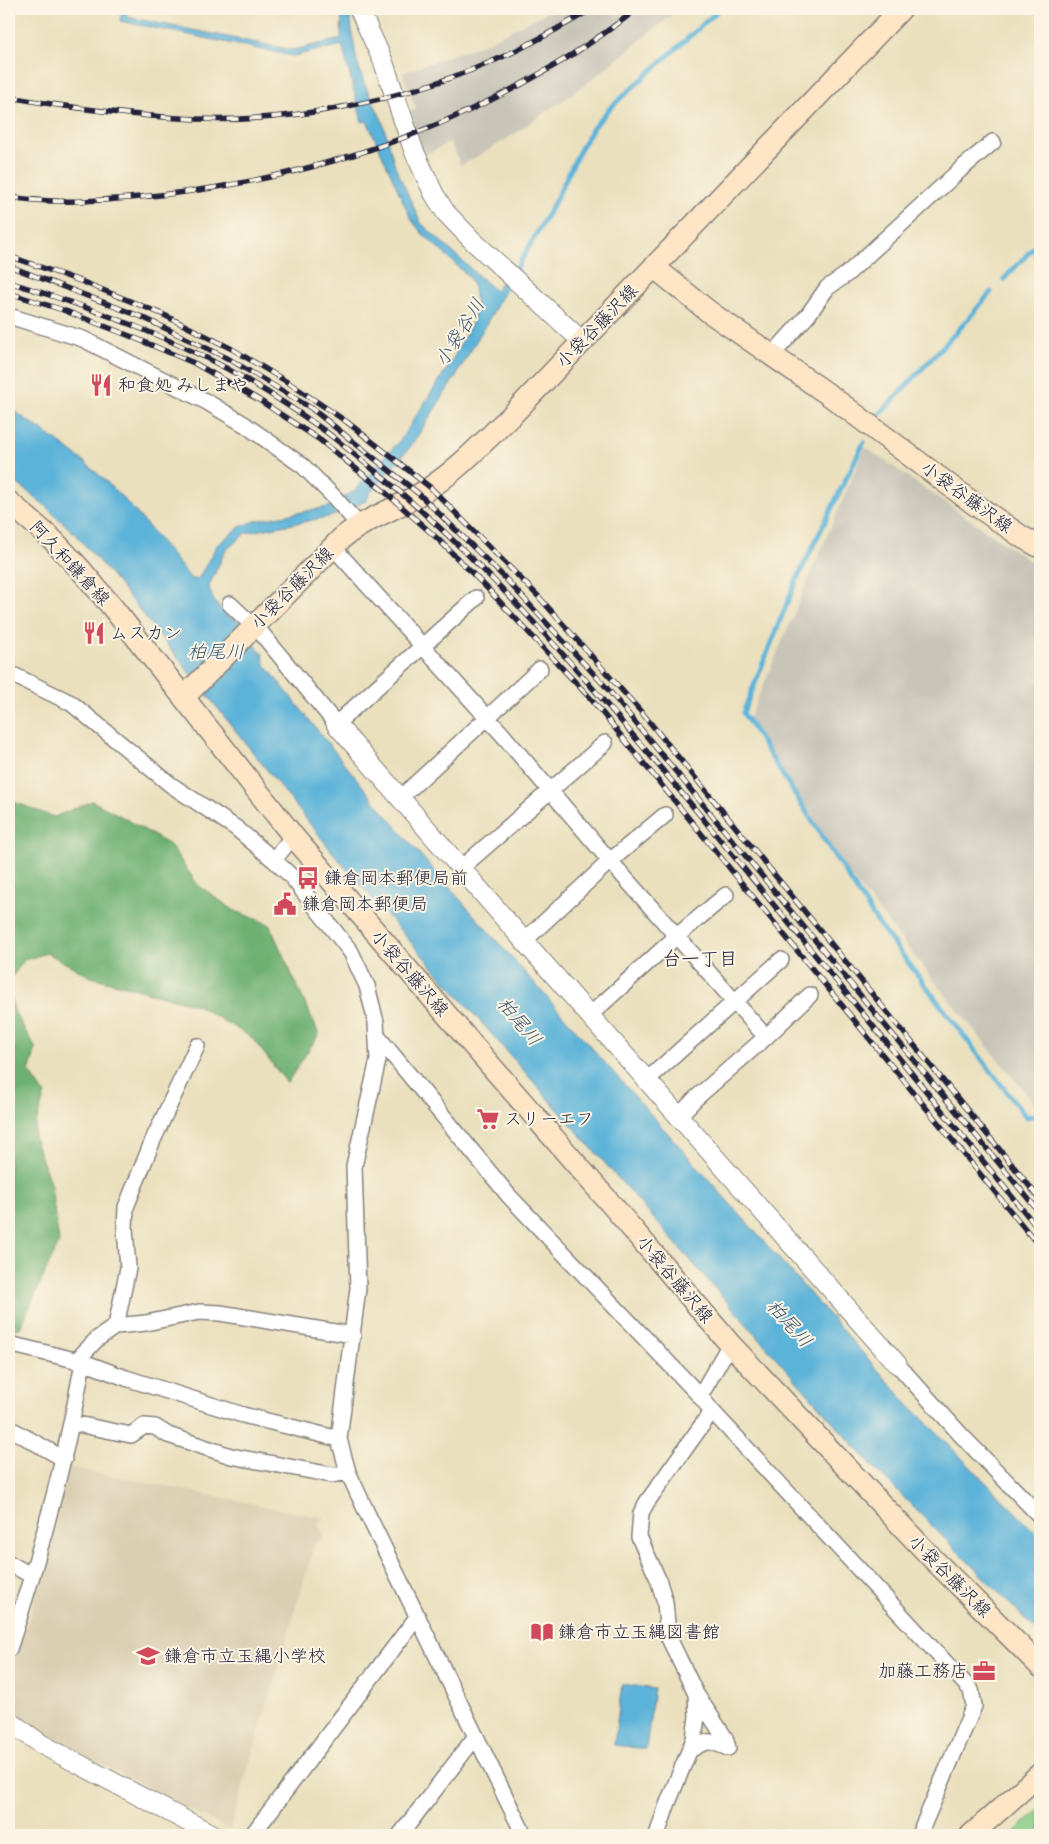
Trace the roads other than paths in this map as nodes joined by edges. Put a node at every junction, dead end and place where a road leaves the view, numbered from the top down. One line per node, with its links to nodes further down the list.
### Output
1 (359, 9): 6 (street)
2 (900, 9): 4 (main road, 小袋谷藤沢線)
3 (993, 142): 7 (street)
4 (654, 266): 6 (main road, 小袋谷藤沢線); 7 (main road, 小袋谷藤沢線)
5 (9, 316): 9 (street)
6 (582, 341): 9 (main road, 小袋谷藤沢線)
7 (772, 355): 11 (main road, 小袋谷藤沢線)
8 (9, 502): 18 (main road, 阿久和鎌倉線)
9 (353, 519): 10 (main road, 小袋谷藤沢線)
10 (332, 546): 14 (main road, 小袋谷藤沢線); 15 (street)
11 (1040, 547)
12 (476, 598): 15 (street)
13 (230, 604): 14 (street)
14 (253, 628): 18 (main road, 小袋谷藤沢線); 20 (street)
15 (423, 647): 19 (street); 20 (street)
16 (540, 669): 19 (street)
17 (9, 673): 26 (street)
18 (184, 697): 25 (main road, 小袋谷藤沢線)
19 (487, 718): 22 (street); 23 (street)
20 (336, 724): 23 (street)
21 (605, 743): 22 (street)
22 (551, 791): 27 (street); 28 (street)
23 (399, 799): 28 (street)
24 (665, 815): 27 (street)
25 (294, 836): 26 (street); 44 (main road, 小袋谷藤沢線)
26 (274, 860): 36 (street)
27 (610, 862): 30 (street); 31 (street)
28 (460, 868): 31 (street)
29 (726, 895): 30 (street)
30 (678, 936): 34 (street); 35 (street)
31 (524, 941): 35 (street)
32 (781, 960): 34 (street)
33 (810, 995): 37 (street)
34 (735, 1002): 37 (street); 39 (street)
35 (590, 1015): 39 (street)
36 (378, 1037): 42 (street); 47 (street)
37 (766, 1037): 40 (street)
38 (197, 1046): 41 (street)
39 (647, 1080): 40 (street)
40 (678, 1117): 46 (street)
41 (116, 1326): 42 (street); 45 (street)
42 (353, 1335): 51 (street)
43 (9, 1344): 45 (street)
44 (730, 1344): 47 (street); 59 (main road, 小袋谷藤沢線)
45 (80, 1361): 49 (street); 51 (street)
46 (897, 1364): 54 (street)
47 (700, 1396): 48 (street)
48 (712, 1411): 60 (street); 70 (street)
49 (72, 1423): 52 (street); 53 (street)
50 (9, 1428): 52 (street)
51 (339, 1439): 53 (street)
52 (64, 1459): 56 (street)
53 (348, 1472): 57 (street)
54 (1040, 1516)
55 (9, 1563): 56 (street)
56 (32, 1576): 58 (street)
57 (418, 1616): 62 (street); 66 (street)
58 (9, 1649)
59 (1040, 1666)
60 (696, 1694): 63 (street); 63 (street)
61 (9, 1721): 65 (street)
62 (476, 1736): 67 (street); 68 (street)
63 (690, 1750): 69 (street)
64 (1040, 1774): 71 (main road)
65 (214, 1835)
66 (252, 1835)
67 (400, 1835)
68 (524, 1835)
69 (657, 1835)
70 (919, 1835)
71 (971, 1835)

